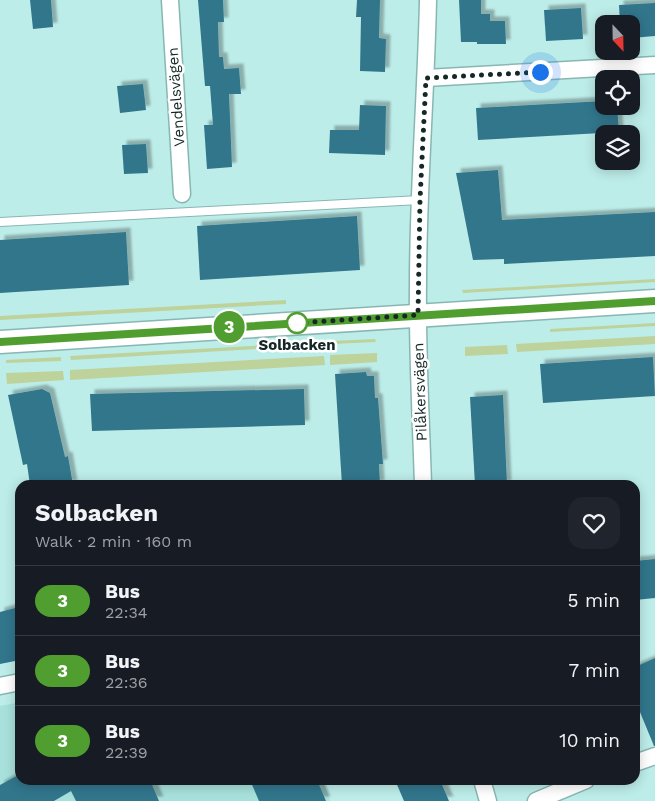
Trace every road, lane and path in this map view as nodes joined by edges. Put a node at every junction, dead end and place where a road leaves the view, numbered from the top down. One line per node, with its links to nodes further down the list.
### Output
1 (170, 0): 5 (street, Vendelsvägen)
2 (428, 0): 4 (street, Pilåkersvägen)
3 (655, 65): 4 (street)
4 (426, 78): 6 (street, Pilåkersvägen)
5 (182, 194)
6 (420, 200): 7 (lane); 9 (street, Pilåkersvägen)
7 (0, 222)
8 (655, 301): 9 (street)
9 (418, 315): 10 (street); 11 (street, Pilåkersvägen)
10 (0, 342)
11 (423, 480)
12 (15, 683): 13 (street)
13 (0, 686)
14 (655, 756): 15 (street)
15 (640, 761)
16 (483, 785): 18 (street)
17 (574, 785): 19 (street)
18 (488, 801)
19 (536, 801)

